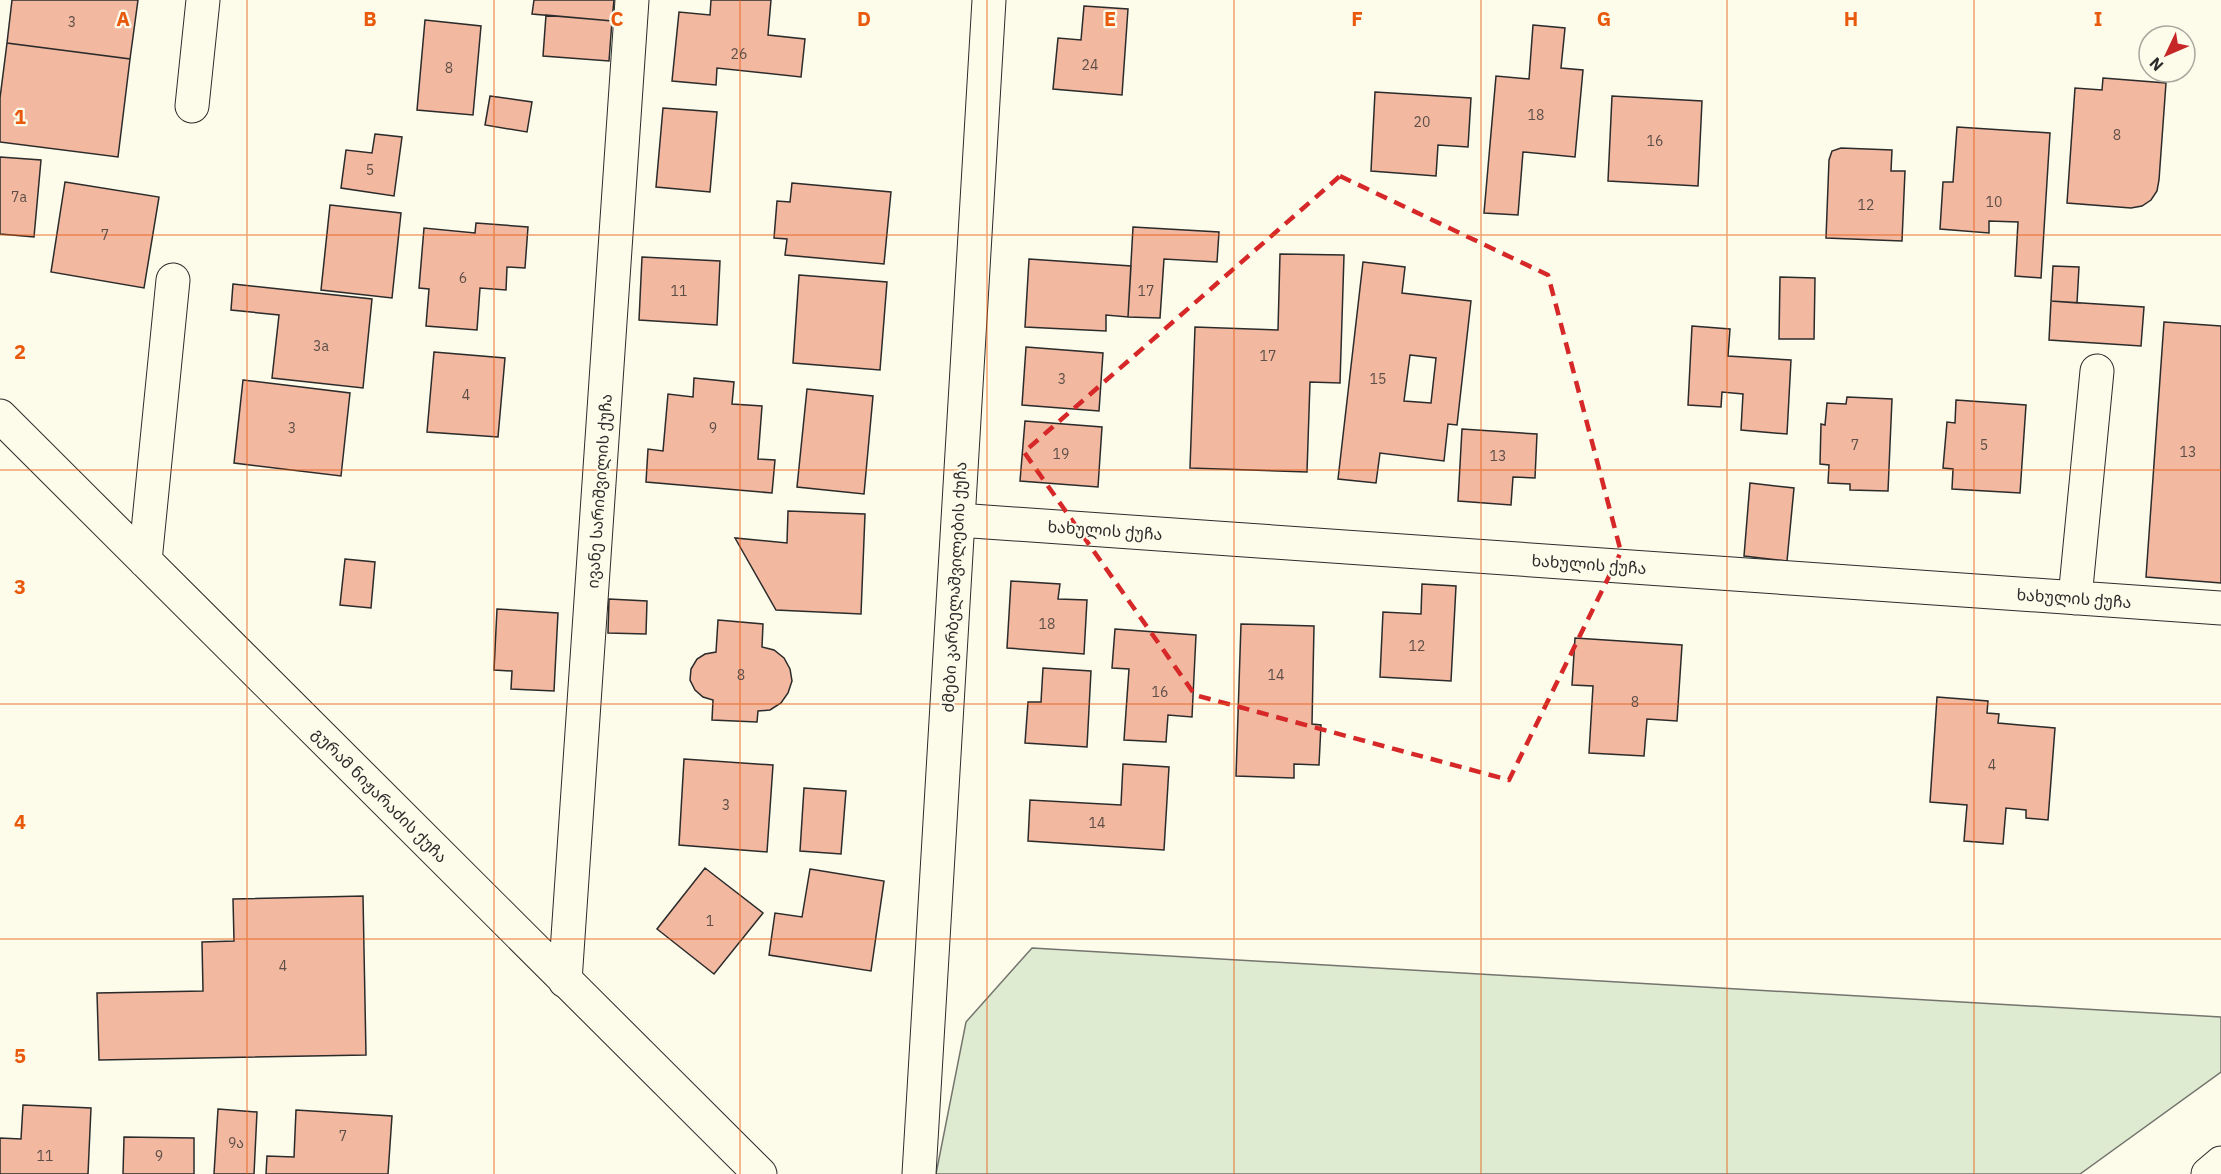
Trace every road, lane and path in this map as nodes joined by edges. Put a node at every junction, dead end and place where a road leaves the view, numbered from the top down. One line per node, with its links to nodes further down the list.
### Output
1 (203, 0): 4 (main road)
2 (632, 0): 12 (main road, ივანე სარიშვილის ქუჩა)
3 (989, 0): 8 (main road, ძმები კარბელაშვილების ქუჩა)
4 (192, 106)
5 (173, 280): 9 (main road)
6 (2097, 371): 10 (main road)
7 (0, 416): 9 (main road, გურამ ნიჟარაძის ქუჩა)
8 (958, 520): 10 (main road, ხახულის ქუჩა); 15 (main road, ძმები კარბელაშვილების ქუჩა)
9 (145, 561): 12 (main road, გურამ ნიჟარაძის ქუჩა)
10 (2075, 598): 11 (main road, ხახულის ქუჩა)
11 (2221, 608)
12 (565, 981): 14 (main road, გურამ ნიჟარაძის ქუჩა)
13 (2221, 1163): 16 (main road)
14 (760, 1174)
15 (919, 1174)
16 (2208, 1174)

